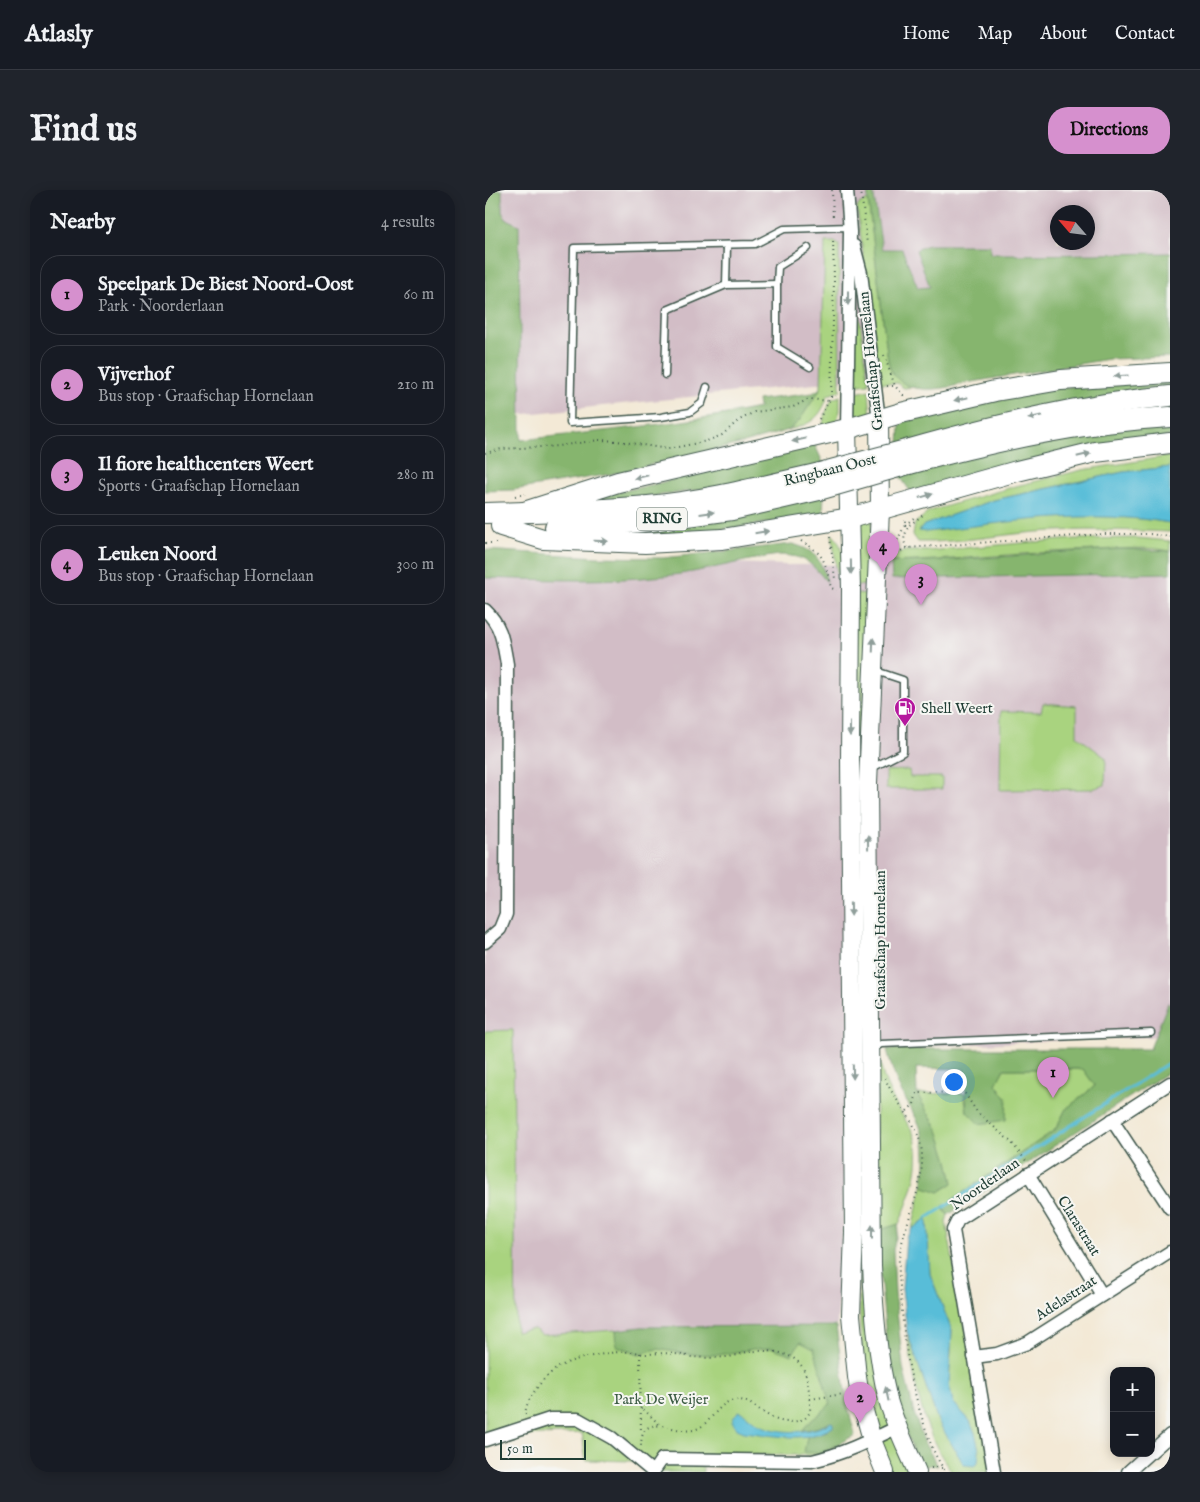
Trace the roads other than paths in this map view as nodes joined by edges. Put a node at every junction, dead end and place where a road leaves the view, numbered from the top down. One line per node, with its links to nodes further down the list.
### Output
1 (847, 190): 2 (street, Graafschap Hornelaan)
2 (850, 230): 3 (lane); 13 (street, Graafschap Hornelaan); 14 (street, Graafschap Hornelaan, one-way to 14)
3 (727, 245): 6 (lane); 10 (lane)
4 (808, 248): 5 (lane)
5 (777, 284): 6 (lane); 7 (lane)
6 (726, 285): 9 (lane)
7 (810, 367)
8 (1170, 373): 13 (main road, one-way to 13)
9 (665, 375)
10 (707, 387)
11 (1170, 396): 16 (main road, Ringbaan Oost / RING, one-way to 16)
12 (1170, 417): 16 (main road, Ringbaan Oost / RING)
13 (879, 420): 14 (main road); 17 (street, Graafschap Hornelaan)
14 (847, 429): 18 (street, Graafschap Hornelaan); 19 (main road, one-way to 19)
15 (1170, 444): 17 (main road, one-way to 15)
16 (910, 457): 19 (main road, Ringbaan Oost / RING, bridge)
17 (880, 510): 18 (main road); 21 (street, Graafschap Hornelaan, one-way to 17)
18 (850, 518): 19 (main road, one-way to 18); 23 (street, Graafschap Hornelaan, one-way to 23)
19 (499, 522)
20 (485, 610): 25 (street)
21 (872, 669): 22 (street, Graafschap Hornelaan); 22 (lane)
22 (869, 769): 24 (street, Graafschap Hornelaan)
23 (850, 821): 24 (lane); 26 (street, Graafschap Hornelaan, one-way to 26)
24 (868, 821): 27 (street, Graafschap Hornelaan, one-way to 24)
25 (485, 942)
26 (852, 968): 27 (lane, Graafschap Hornelaan); 29 (street, Graafschap Hornelaan)
27 (870, 968): 30 (street, Graafschap Hornelaan)
28 (1151, 1033): 30 (lane)
29 (853, 1050): 30 (lane); 41 (street, Graafschap Hornelaan, one-way to 41)
30 (871, 1050): 38 (street, Graafschap Hornelaan, one-way to 30)
31 (1170, 1083): 32 (street, Noorderlaan)
32 (1112, 1120): 33 (street, Noorderlaan); 34 (street)
33 (1028, 1169): 36 (street, Clarastraat); 37 (street, Noorderlaan)
34 (1170, 1208)
35 (1170, 1252): 36 (street, Adelastraat)
36 (1102, 1295): 37 (street, Adelastraat)
37 (974, 1357): 47 (street, Noorderlaan)
38 (898, 1427): 41 (street); 46 (street, Graafschap Hornelaan)
39 (1170, 1435): 42 (street)
40 (485, 1440): 44 (street)
41 (871, 1440): 44 (street); 45 (street, Graafschap Hornelaan)
42 (1155, 1448)
43 (1144, 1457): 48 (street)
44 (653, 1472)
45 (885, 1472)
46 (917, 1472)
47 (994, 1472)
48 (1128, 1472)

